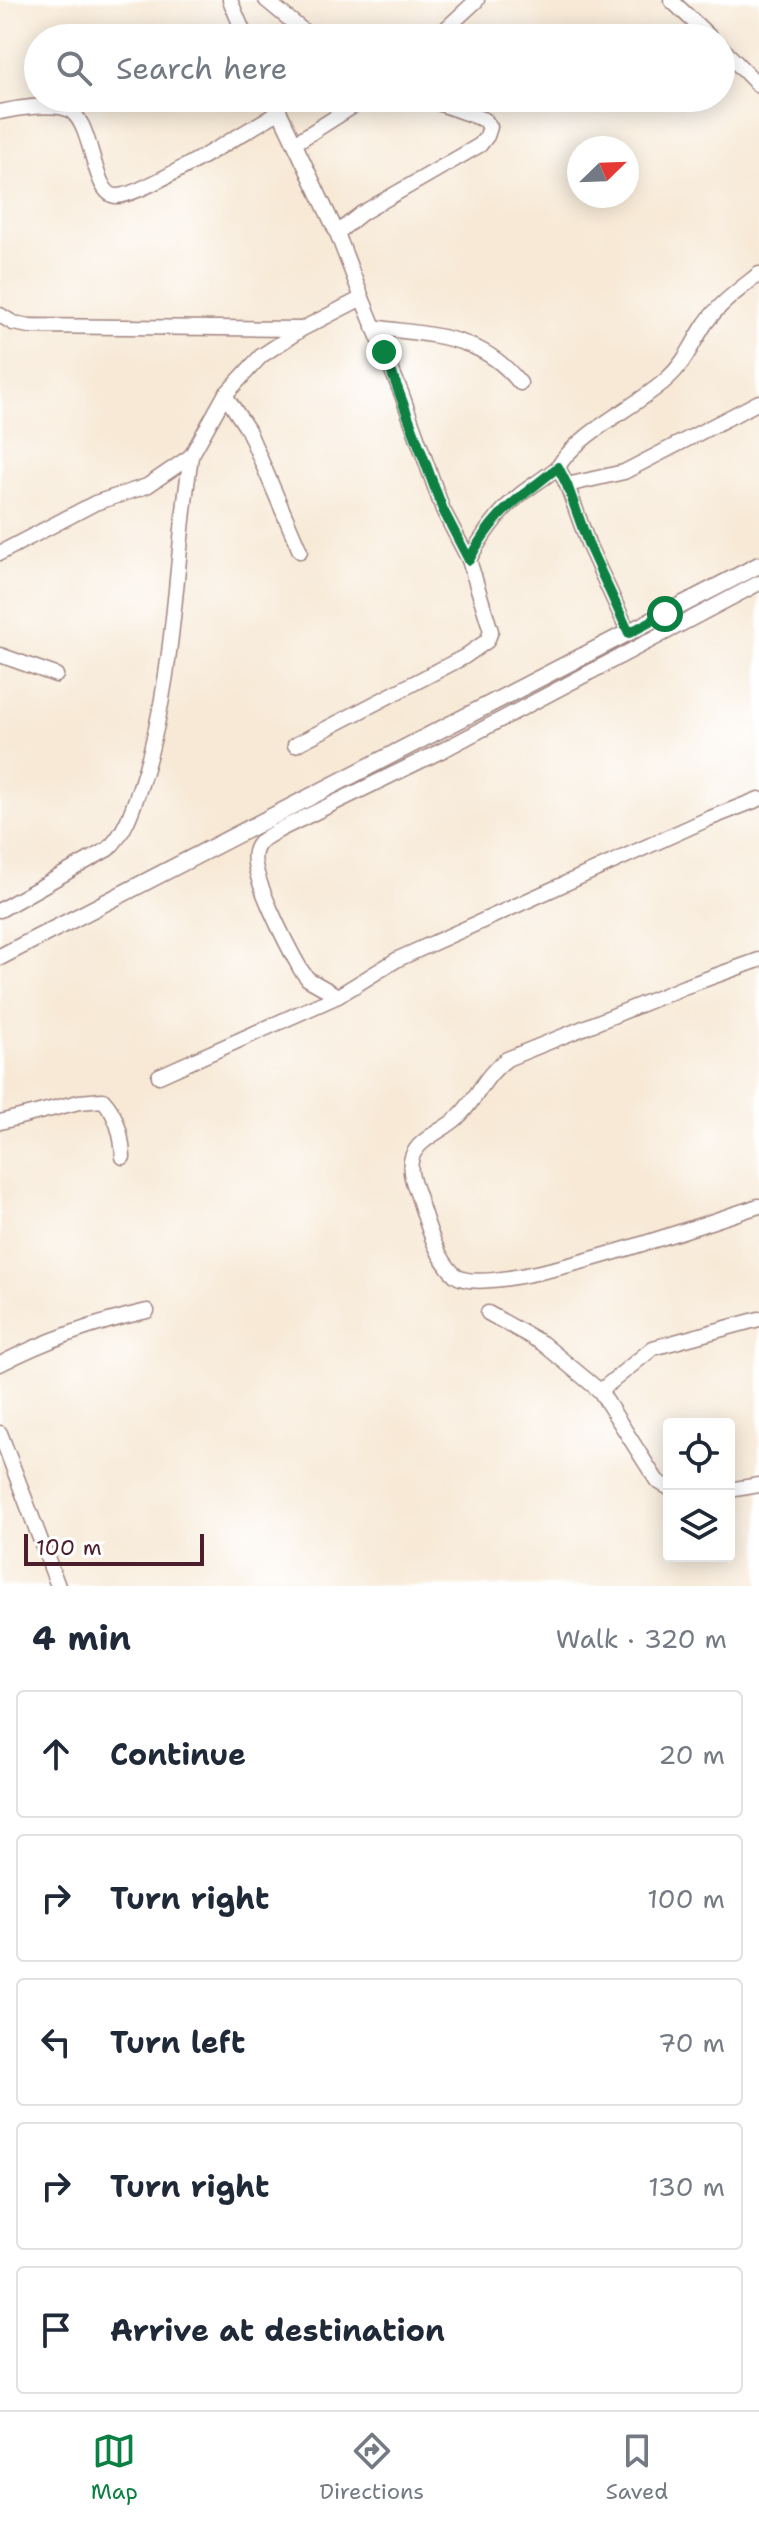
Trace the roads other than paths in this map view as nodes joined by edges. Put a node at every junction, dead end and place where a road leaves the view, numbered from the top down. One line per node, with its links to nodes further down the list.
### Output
1 (230, 0): 5 (street)
2 (266, 0): 6 (street)
3 (477, 0): 7 (street)
4 (671, 0): 8 (street)
5 (240, 24)
6 (295, 24)
7 (451, 24)
8 (696, 24)
9 (735, 61): 10 (street)
10 (759, 86)
11 (24, 108): 12 (street)
12 (0, 112)
13 (72, 112): 14 (street)
14 (279, 112): 17 (street)
15 (344, 112): 17 (street)
16 (463, 112): 18 (street)
17 (295, 143): 18 (street)
18 (337, 233): 20 (street)
19 (759, 274): 28 (street)
20 (362, 298): 22 (street); 23 (street)
21 (0, 315): 23 (street)
22 (373, 327): 24 (street); 32 (street)
23 (302, 329): 25 (street)
24 (520, 383)
25 (225, 395): 27 (street); 30 (street)
26 (759, 402): 29 (street)
27 (191, 456): 31 (street); 42 (street)
28 (558, 467): 29 (street); 32 (street)
29 (567, 485): 35 (street)
30 (300, 551)
31 (0, 553)
32 (469, 560): 40 (street)
33 (759, 565): 35 (street)
34 (759, 583): 39 (street)
35 (629, 633): 37 (street)
36 (0, 655): 38 (street)
37 (550, 673): 39 (street); 43 (street)
38 (56, 675)
39 (556, 690): 45 (street)
40 (295, 745)
41 (759, 799): 45 (street)
42 (0, 910)
43 (0, 957)
44 (759, 960): 49 (street)
45 (338, 996): 46 (street)
46 (159, 1076)
47 (0, 1122): 48 (street)
48 (123, 1157)
49 (759, 1206)
50 (147, 1311): 53 (street)
51 (488, 1313): 54 (street)
52 (759, 1319): 54 (street)
53 (0, 1364)
54 (600, 1391): 56 (street)
55 (0, 1433): 59 (street)
56 (663, 1484)
57 (759, 1485): 58 (street)
58 (735, 1489)
59 (58, 1586)

